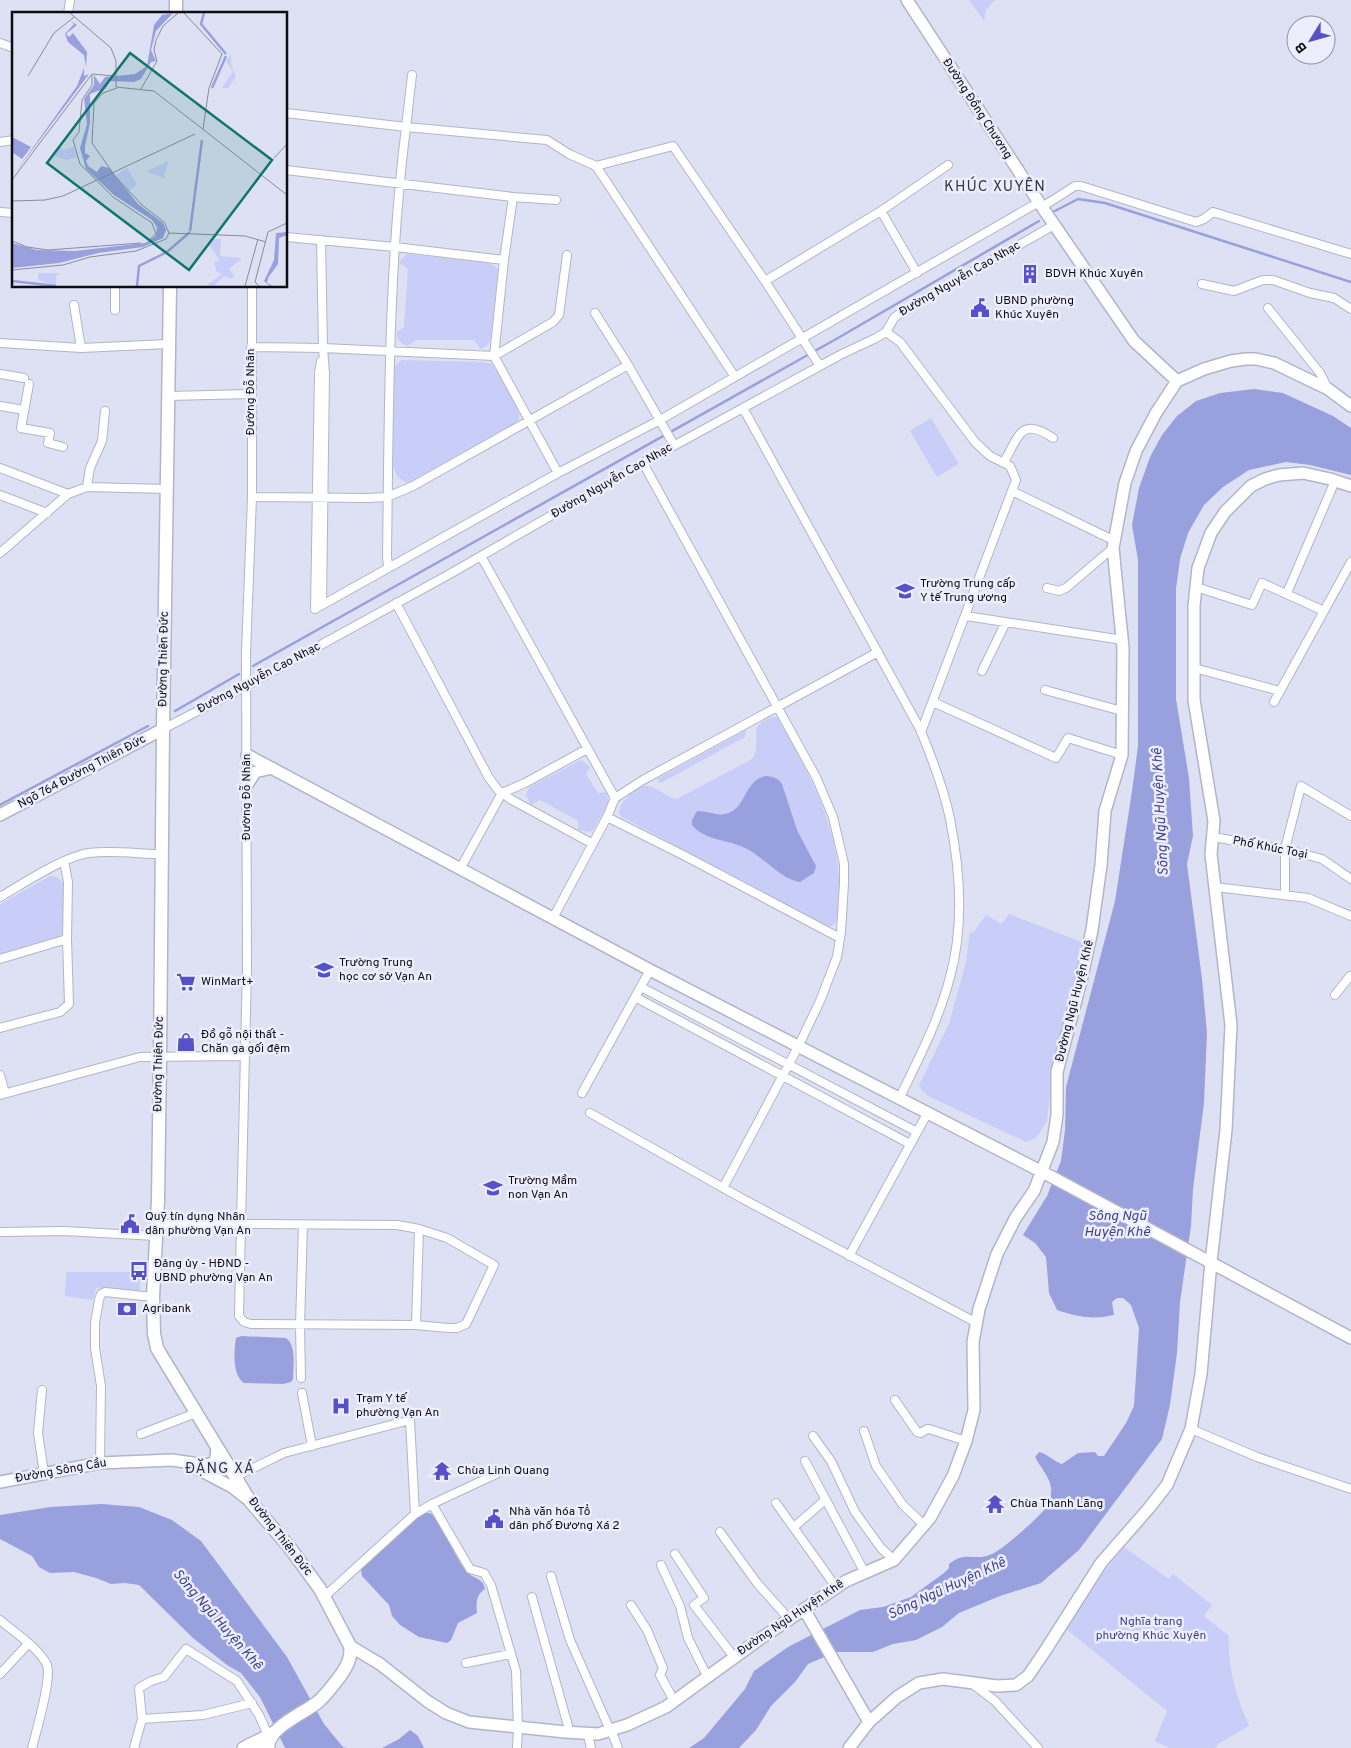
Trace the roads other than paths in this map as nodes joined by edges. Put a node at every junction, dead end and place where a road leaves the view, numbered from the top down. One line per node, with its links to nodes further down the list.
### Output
1 (907, 0): 12 (street, Đường Đồng Chương)
2 (412, 75): 4 (street)
3 (288, 113): 4 (street)
4 (406, 127): 6 (street); 8 (street)
5 (948, 165): 11 (street)
6 (596, 166): 20 (street); 42 (street)
7 (288, 170): 8 (street)
8 (399, 183): 9 (street); 15 (street)
9 (513, 197): 10 (street); 18 (street)
10 (556, 200)
11 (880, 211): 19 (street); 20 (street)
12 (1046, 213): 16 (street); 19 (street); 30 (street, Đường Nguyễn Cao Nhạc); 43 (street, Đường Đồng Chương)
13 (288, 237): 14 (street)
14 (321, 240): 15 (street); 36 (street)
15 (395, 247): 18 (street); 37 (street)
16 (1351, 254)
17 (568, 255): 38 (street)
18 (504, 260): 38 (street)
19 (917, 274): 31 (street)
20 (765, 281): 31 (street)
21 (1202, 284): 27 (street)
22 (115, 288): 28 (street)
23 (170, 288): 33 (main road, Đường Thiên Đức)
24 (252, 288): 34 (street, Đường Đỗ Nhân)
25 (74, 305): 35 (street)
26 (1268, 308): 44 (street)
27 (1351, 309)
28 (114, 310)
29 (595, 312): 40 (street)
30 (886, 332): 39 (street, Đường Nguyễn Cao Nhạc); 57 (street)
31 (804, 341): 39 (street); 42 (street)
32 (0, 343): 35 (street)
33 (168, 344): 35 (street); 46 (main road, Đường Thiên Đức)
34 (251, 347): 36 (street); 45 (street, Đường Đỗ Nhân)
35 (81, 348)
36 (323, 348): 37 (street); 70 (street)
37 (390, 351): 38 (street); 69 (street)
38 (494, 356): 52 (street)
39 (818, 363): 49 (street, Đường Nguyễn Cao Nhạc)
40 (628, 365): 52 (street); 53 (street)
41 (0, 374): 50 (street)
42 (735, 377): 53 (street)
43 (1177, 382): 44 (street); 72 (street, Đường Ngũ Huyện Khê)
44 (1328, 389): 48 (street)
45 (251, 394): 46 (street); 68 (street, Đường Đỗ Nhân)
46 (168, 396): 64 (main road, Đường Thiên Đức)
47 (0, 406): 50 (street)
48 (1351, 406)
49 (743, 408): 55 (street, Đường Nguyễn Cao Nhạc); 85 (street)
50 (24, 410): 56 (street)
51 (105, 411): 63 (street)
52 (529, 421): 60 (street); 69 (street)
53 (661, 421): 55 (street); 60 (street)
54 (1053, 438): 57 (street)
55 (673, 442): 58 (street, Đường Nguyễn Cao Nhạc)
56 (63, 447)
57 (1004, 462): 65 (street)
58 (643, 463): 74 (street, Đường Nguyễn Cao Nhạc); 93 (street)
59 (0, 468): 66 (street)
60 (558, 473): 76 (street)
61 (1335, 480): 62 (street); 77 (street); 79 (street)
62 (1351, 486)
63 (87, 487): 64 (street); 66 (street)
64 (167, 489): 95 (main road, Đường Thiên Đức)
65 (1012, 491): 72 (street); 82 (street)
66 (68, 494): 71 (street)
67 (0, 495): 71 (street)
68 (252, 497): 70 (street); 88 (street, Đường Đỗ Nhân)
69 (387, 497): 70 (street); 76 (street)
70 (320, 498): 76 (street)
71 (46, 513): 73 (street)
72 (1114, 545): 78 (street); 84 (street, Đường Ngũ Huyện Khê)
73 (0, 553)
74 (481, 556): 80 (street, Đường Nguyễn Cao Nhạc); 97 (street)
75 (1351, 562): 81 (street)
76 (388, 568)
77 (1196, 587): 79 (street); 86 (street)
78 (1047, 588)
79 (1287, 594): 81 (street)
80 (396, 603): 88 (street, Đường Nguyễn Cao Nhạc); 102 (street)
81 (1324, 610): 90 (street)
82 (966, 616): 83 (street); 91 (street)
83 (1006, 622): 84 (street); 87 (street)
84 (1122, 640): 94 (street, Đường Ngũ Huyện Khê)
85 (878, 652): 93 (street); 96 (street)
86 (1194, 668): 90 (street); 107 (street)
87 (982, 671)
88 (246, 686): 95 (street, Đường Nguyễn Cao Nhạc); 98 (street, Đường Đỗ Nhân)
89 (1044, 690): 94 (street)
90 (1280, 691): 92 (street)
91 (933, 702): 96 (street); 99 (street)
92 (1274, 702)
93 (778, 708): 103 (street); 119 (street)
94 (1122, 711): 99 (street, Đường Ngũ Huyện Khê)
95 (163, 729): 104 (street, Ngõ 764 Đường Thiên Đức); 110 (main road, Đường Thiên Đức)
96 (921, 732): 136 (street)
97 (587, 748): 102 (street); 103 (street)
98 (247, 755): 100 (street); 101 (street, Đường Đỗ Nhân)
99 (1122, 755): 141 (street, Đường Ngũ Huyện Khê)
100 (272, 768): 101 (street); 112 (street)
101 (247, 785): 129 (street, Đường Đỗ Nhân)
102 (502, 793): 108 (street); 112 (street)
103 (615, 798): 106 (street)
104 (0, 816)
105 (1351, 816): 109 (street)
106 (607, 818): 108 (street); 119 (street)
107 (1213, 837): 109 (street, Phố Khúc Toại); 114 (street)
108 (593, 844): 118 (street)
109 (1285, 849): 113 (street, Phố Khúc Toại); 115 (street)
110 (162, 854): 111 (street); 130 (main road, Đường Thiên Đức)
111 (64, 861): 116 (street); 120 (street)
112 (460, 869): 118 (street)
113 (1351, 879)
114 (1215, 887): 115 (street); 149 (street)
115 (1285, 895): 117 (street)
116 (0, 897)
117 (1351, 916)
118 (553, 918): 122 (street)
119 (840, 938): 128 (street)
120 (67, 939): 121 (street); 127 (street)
121 (0, 959)
122 (650, 970): 124 (street); 128 (street)
123 (1351, 975): 125 (street)
124 (641, 987): 126 (street); 131 (street)
125 (1335, 995)
126 (635, 998): 133 (street); 134 (street)
127 (0, 1028)
128 (798, 1047): 131 (street); 136 (street)
129 (244, 1056): 130 (street); 143 (street, Đường Đỗ Nhân)
130 (160, 1058): 135 (street); 146 (main road, Đường Thiên Đức)
131 (788, 1064): 133 (street); 139 (street)
132 (0, 1075): 135 (street)
133 (782, 1076): 140 (street); 142 (street)
134 (582, 1093)
135 (2, 1094)
136 (899, 1099): 138 (street)
137 (590, 1113): 142 (street)
138 (927, 1114): 139 (street); 141 (street)
139 (917, 1132): 140 (street)
140 (910, 1144): 148 (street)
141 (1047, 1175): 149 (street); 151 (street, Đường Ngũ Huyện Khê)
142 (723, 1188): 148 (street)
143 (241, 1224): 144 (street); 146 (street); 152 (street, Đường Đỗ Nhân)
144 (303, 1225): 145 (street); 152 (street)
145 (418, 1228): 153 (street); 153 (street)
146 (156, 1230): 147 (street); 150 (main road, Đường Thiên Đức)
147 (0, 1232)
148 (849, 1256): 151 (street)
149 (1212, 1262): 154 (street); 160 (street)
150 (153, 1297): 159 (main road, Đường Thiên Đức); 169 (street)
151 (977, 1323): 164 (street, Đường Ngũ Huyện Khê)
152 (300, 1325): 153 (street); 155 (street)
153 (416, 1325)
154 (1351, 1338)
155 (301, 1378)
156 (42, 1390): 171 (street)
157 (302, 1393): 165 (street)
158 (895, 1400): 164 (street)
159 (196, 1413): 162 (street); 166 (main road, Đường Thiên Đức)
160 (1192, 1430): 174 (street); 202 (street)
161 (864, 1431): 180 (street)
162 (141, 1434)
163 (813, 1436): 184 (street)
164 (966, 1441): 180 (street, Đường Ngũ Huyện Khê)
165 (312, 1446): 172 (street); 179 (street)
166 (217, 1448): 168 (street, Đường Sông Cầu); 172 (main road, Đường Thiên Đức)
167 (805, 1461): 175 (street)
168 (183, 1462): 169 (street, Đường Sông Cầu); 176 (street, Đường Sông Cầu)
169 (100, 1463): 171 (street, Đường Sông Cầu)
170 (507, 1469): 178 (street)
171 (44, 1474): 173 (street, Đường Sông Cầu)
172 (235, 1477): 176 (main road, Đường Thiên Đức)
173 (0, 1482)
174 (1351, 1489)
175 (825, 1500): 181 (street); 186 (street)
176 (250, 1501): 189 (main road, Đường Thiên Đức)
177 (776, 1503): 181 (street)
178 (432, 1504): 179 (street); 197 (street)
179 (415, 1514): 189 (street)
180 (924, 1525): 184 (street, Đường Ngũ Huyện Khê)
181 (794, 1527): 188 (street)
182 (720, 1532): 193 (street)
183 (675, 1554): 198 (street)
184 (894, 1560): 186 (street, Đường Ngũ Huyện Khê)
185 (661, 1565): 201 (street)
186 (865, 1573): 188 (street, Đường Ngũ Huyện Khê)
187 (551, 1576): 208 (street)
188 (836, 1587): 192 (street, Đường Ngũ Huyện Khê)
189 (324, 1597): 196 (main road, Đường Thiên Đức)
190 (532, 1597): 210 (street)
191 (632, 1605): 203 (street)
192 (806, 1613): 193 (street, Đường Ngũ Huyện Khê); 206 (street)
193 (789, 1619): 198 (street, Đường Ngũ Huyện Khê)
194 (0, 1620): 195 (street)
195 (28, 1644): 200 (street); 213 (street)
196 (350, 1646): 207 (street, Đường Ngũ Huyện Khê); 209 (main road)
197 (511, 1654): 199 (street); 207 (street)
198 (734, 1657): 201 (street, Đường Ngũ Huyện Khê)
199 (466, 1663)
200 (0, 1674)
201 (707, 1676): 203 (street, Đường Ngũ Huyện Khê)
202 (972, 1684): 206 (street); 220 (street)
203 (674, 1701): 208 (street, Đường Ngũ Huyện Khê)
204 (252, 1703): 205 (street); 205 (street); 209 (street)
205 (142, 1719): 214 (street)
206 (868, 1722): 219 (street)
207 (518, 1727): 210 (street, Đường Ngũ Huyện Khê); 216 (street)
208 (610, 1730): 211 (street, Đường Ngũ Huyện Khê); 218 (street)
209 (271, 1733): 212 (street); 215 (main road)
210 (570, 1733): 211 (street, Đường Ngũ Huyện Khê)
211 (588, 1734): 217 (street)
212 (251, 1747)
213 (32, 1748)
214 (134, 1748)
215 (268, 1748)
216 (516, 1748)
217 (591, 1748)
218 (618, 1748)
219 (849, 1748)
220 (1038, 1748)

